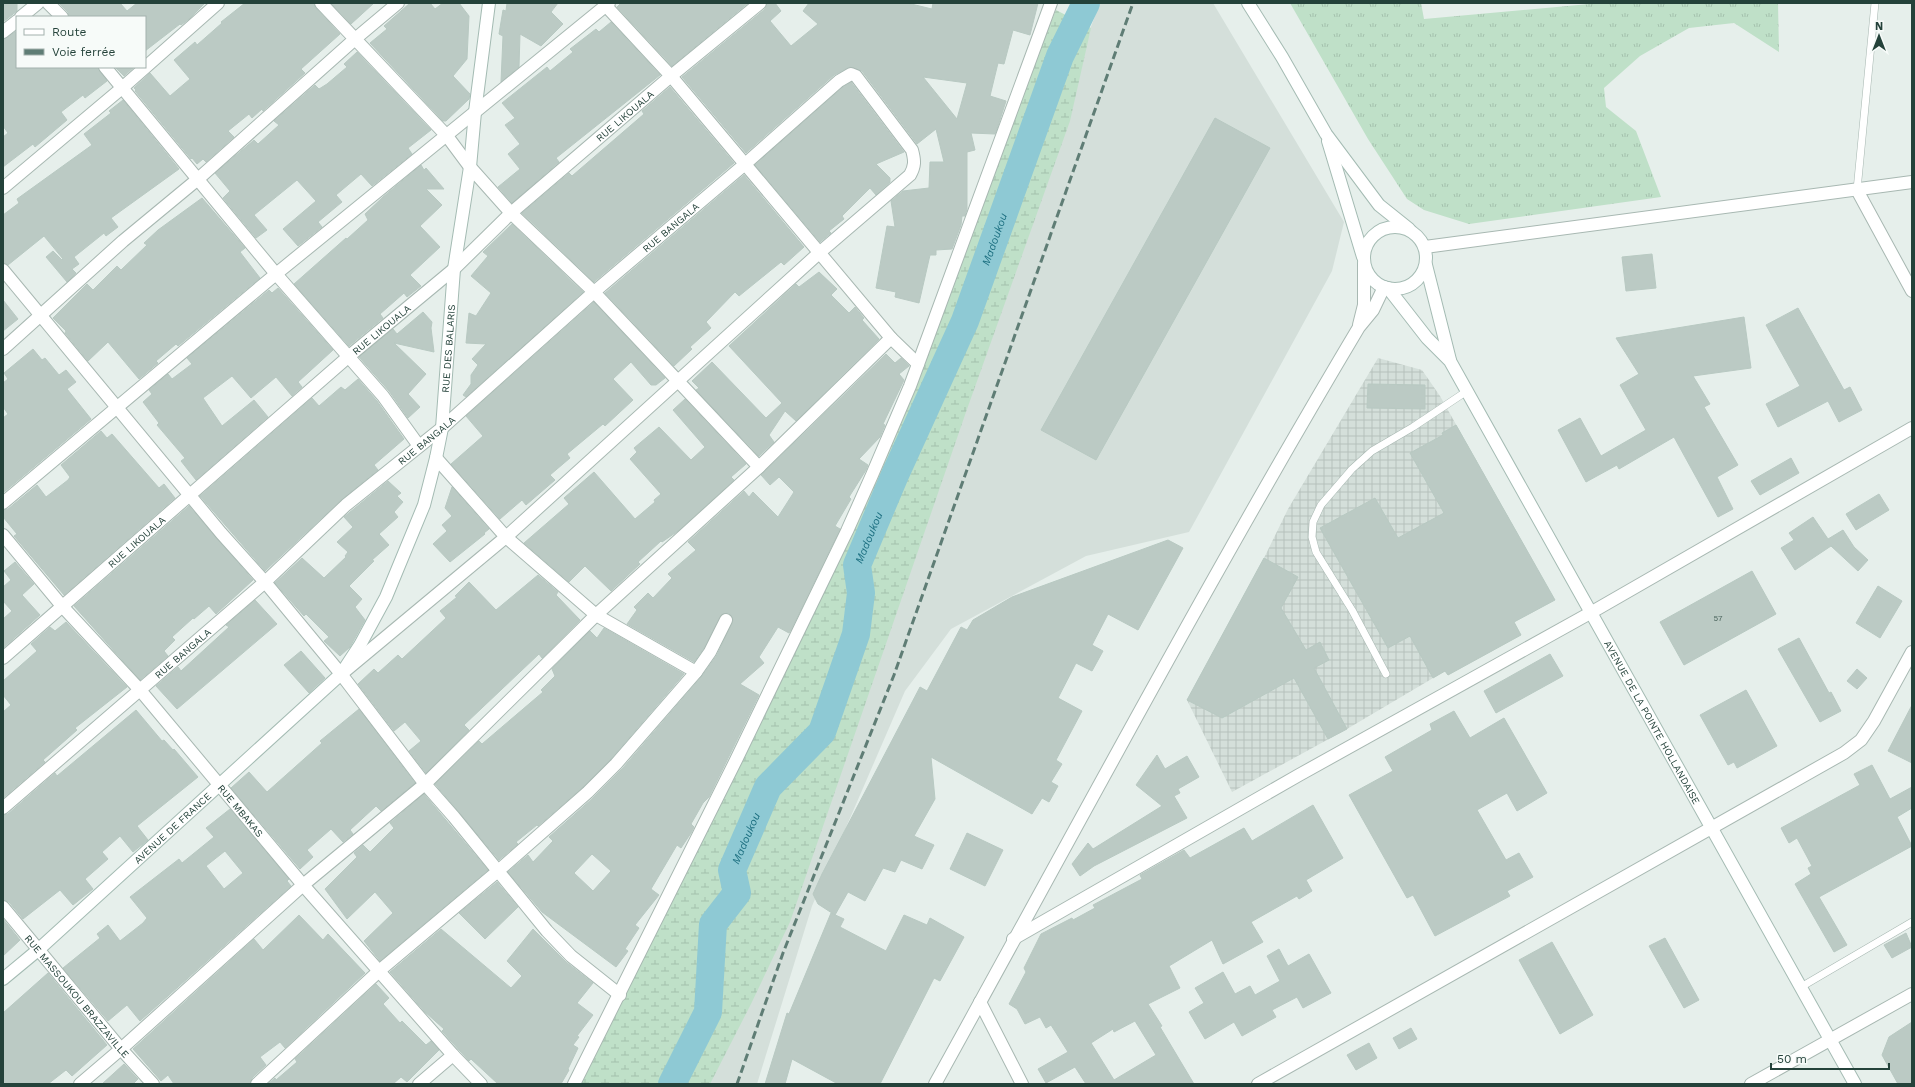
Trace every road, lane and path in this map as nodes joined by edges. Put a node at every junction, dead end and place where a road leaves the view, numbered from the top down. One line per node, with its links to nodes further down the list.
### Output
1 (38, 3): 12 (street)
2 (48, 3): 13 (street)
3 (218, 3): 17 (street)
4 (321, 3): 16 (street)
5 (398, 3): 16 (street)
6 (489, 3): 22 (street, RUE DES BALARIS)
7 (760, 3): 20 (street, RUE LIKOUALA)
8 (1051, 3): 49 (street)
9 (1248, 3): 23 (street)
10 (1875, 3): 30 (lane)
11 (607, 4): 20 (street); 22 (street)
12 (22, 16)
13 (61, 16)
14 (16, 21): 15 (street)
15 (3, 32)
16 (355, 39): 24 (street); 27 (street)
17 (146, 67)
18 (106, 68): 21 (street)
19 (145, 68): 21 (street)
20 (671, 76): 25 (street); 31 (street, RUE LIKOUALA)
21 (122, 88): 27 (street); 29 (street)
22 (475, 112): 24 (street); 26 (street, RUE DES BALARIS)
23 (1326, 134): 32 (street); 35 (street)
24 (447, 136): 26 (street); 39 (street)
25 (744, 165): 34 (street); 34 (street, RUE BANGALA); 42 (street, RUE BANGALA)
26 (470, 167): 31 (street); 37 (street, RUE DES BALARIS)
27 (198, 179): 39 (street); 43 (street)
28 (1912, 182): 30 (street)
29 (3, 188)
30 (1857, 190): 33 (street); 41 (street)
31 (511, 213): 37 (street, RUE LIKOUALA); 42 (street)
32 (1408, 229): 33 (street); 35 (street)
33 (1424, 247): 36 (street)
34 (819, 253): 45 (street); 50 (street)
35 (1364, 260): 40 (street); 44 (street)
36 (1426, 265): 40 (street); 48 (street)
37 (454, 269): 47 (street, RUE LIKOUALA); 53 (street, RUE DES BALARIS)
38 (3, 270): 43 (street)
39 (276, 274): 47 (street); 52 (street)
40 (1386, 288): 44 (street); 48 (street)
41 (1912, 291)
42 (594, 292): 50 (street); 53 (street, RUE BANGALA)
43 (41, 315): 46 (street); 52 (street)
44 (1359, 327): 81 (street)
45 (891, 338): 49 (street); 57 (street)
46 (3, 349)
47 (348, 357): 55 (street); 58 (street, RUE LIKOUALA)
48 (1450, 361): 51 (street, AVENUE DE LA POINTE HOLLANDAISE)
49 (918, 364): 87 (street)
50 (678, 380): 57 (street); 61 (street)
51 (1467, 391): 64 (street, AVENUE DE LA POINTE HOLLANDAISE); 71 (lane)
52 (117, 409): 58 (street); 59 (street)
53 (442, 428): 55 (street, RUE BANGALA); 56 (street, RUE DES BALARIS)
54 (1912, 428): 64 (street)
55 (419, 446): 62 (street, RUE BANGALA)
56 (436, 458): 61 (street); 70 (street, RUE DES BALARIS)
57 (759, 467): 65 (street)
58 (191, 495): 62 (street); 63 (street, RUE LIKOUALA)
59 (3, 503)
60 (3, 535): 63 (street, RUE MBAKAS)
61 (506, 537): 65 (street); 70 (street)
62 (265, 582): 70 (street); 72 (street, RUE BANGALA)
63 (62, 606): 68 (street, RUE LIKOUALA); 72 (street, RUE MBAKAS)
64 (1592, 612): 76 (street, AVENUE DE LA POINTE HOLLANDAISE); 81 (street)
65 (596, 615): 69 (street); 73 (street)
66 (726, 620): 69 (street)
67 (1912, 652): 76 (street)
68 (3, 658)
69 (696, 672): 77 (street)
70 (341, 674): 73 (street); 74 (street, AVENUE DE FRANCE)
71 (1386, 674)
72 (140, 690): 74 (street, RUE MBAKAS); 75 (street, RUE BANGALA)
73 (425, 784): 77 (street); 78 (street)
74 (219, 785): 78 (street, RUE MBAKAS); 82 (street, AVENUE DE FRANCE)
75 (3, 808)
76 (1712, 829): 85 (street, AVENUE DE LA POINTE HOLLANDAISE); 100 (street)
77 (498, 871): 83 (street); 87 (street)
78 (303, 885): 83 (street, RUE MBAKAS); 90 (street)
79 (3, 907): 82 (street, RUE MASSOUKOU BRAZZAVILLE)
80 (1912, 922): 85 (lane)
81 (1013, 939): 88 (street)
82 (38, 950): 84 (street, AVENUE DE FRANCE); 90 (street, RUE MASSOUKOU BRAZZAVILLE)
83 (380, 971): 91 (street, RUE MBAKAS); 94 (street)
84 (3, 979)
85 (1800, 987): 89 (street, AVENUE DE LA POINTE HOLLANDAISE)
86 (1912, 994): 89 (street)
87 (620, 995): 97 (street)
88 (980, 1002): 98 (street); 99 (street)
89 (1830, 1040): 101 (street); 102 (street, AVENUE DE LA POINTE HOLLANDAISE)
90 (121, 1049): 92 (street); 93 (street, RUE MASSOUKOU BRAZZAVILLE)
91 (453, 1055): 95 (street); 96 (street, RUE MBAKAS)
92 (80, 1084)
93 (153, 1084)
94 (257, 1084)
95 (419, 1084)
96 (481, 1084)
97 (574, 1084)
98 (935, 1084)
99 (1022, 1084)
100 (1258, 1084)
101 (1751, 1084)
102 (1855, 1084)

